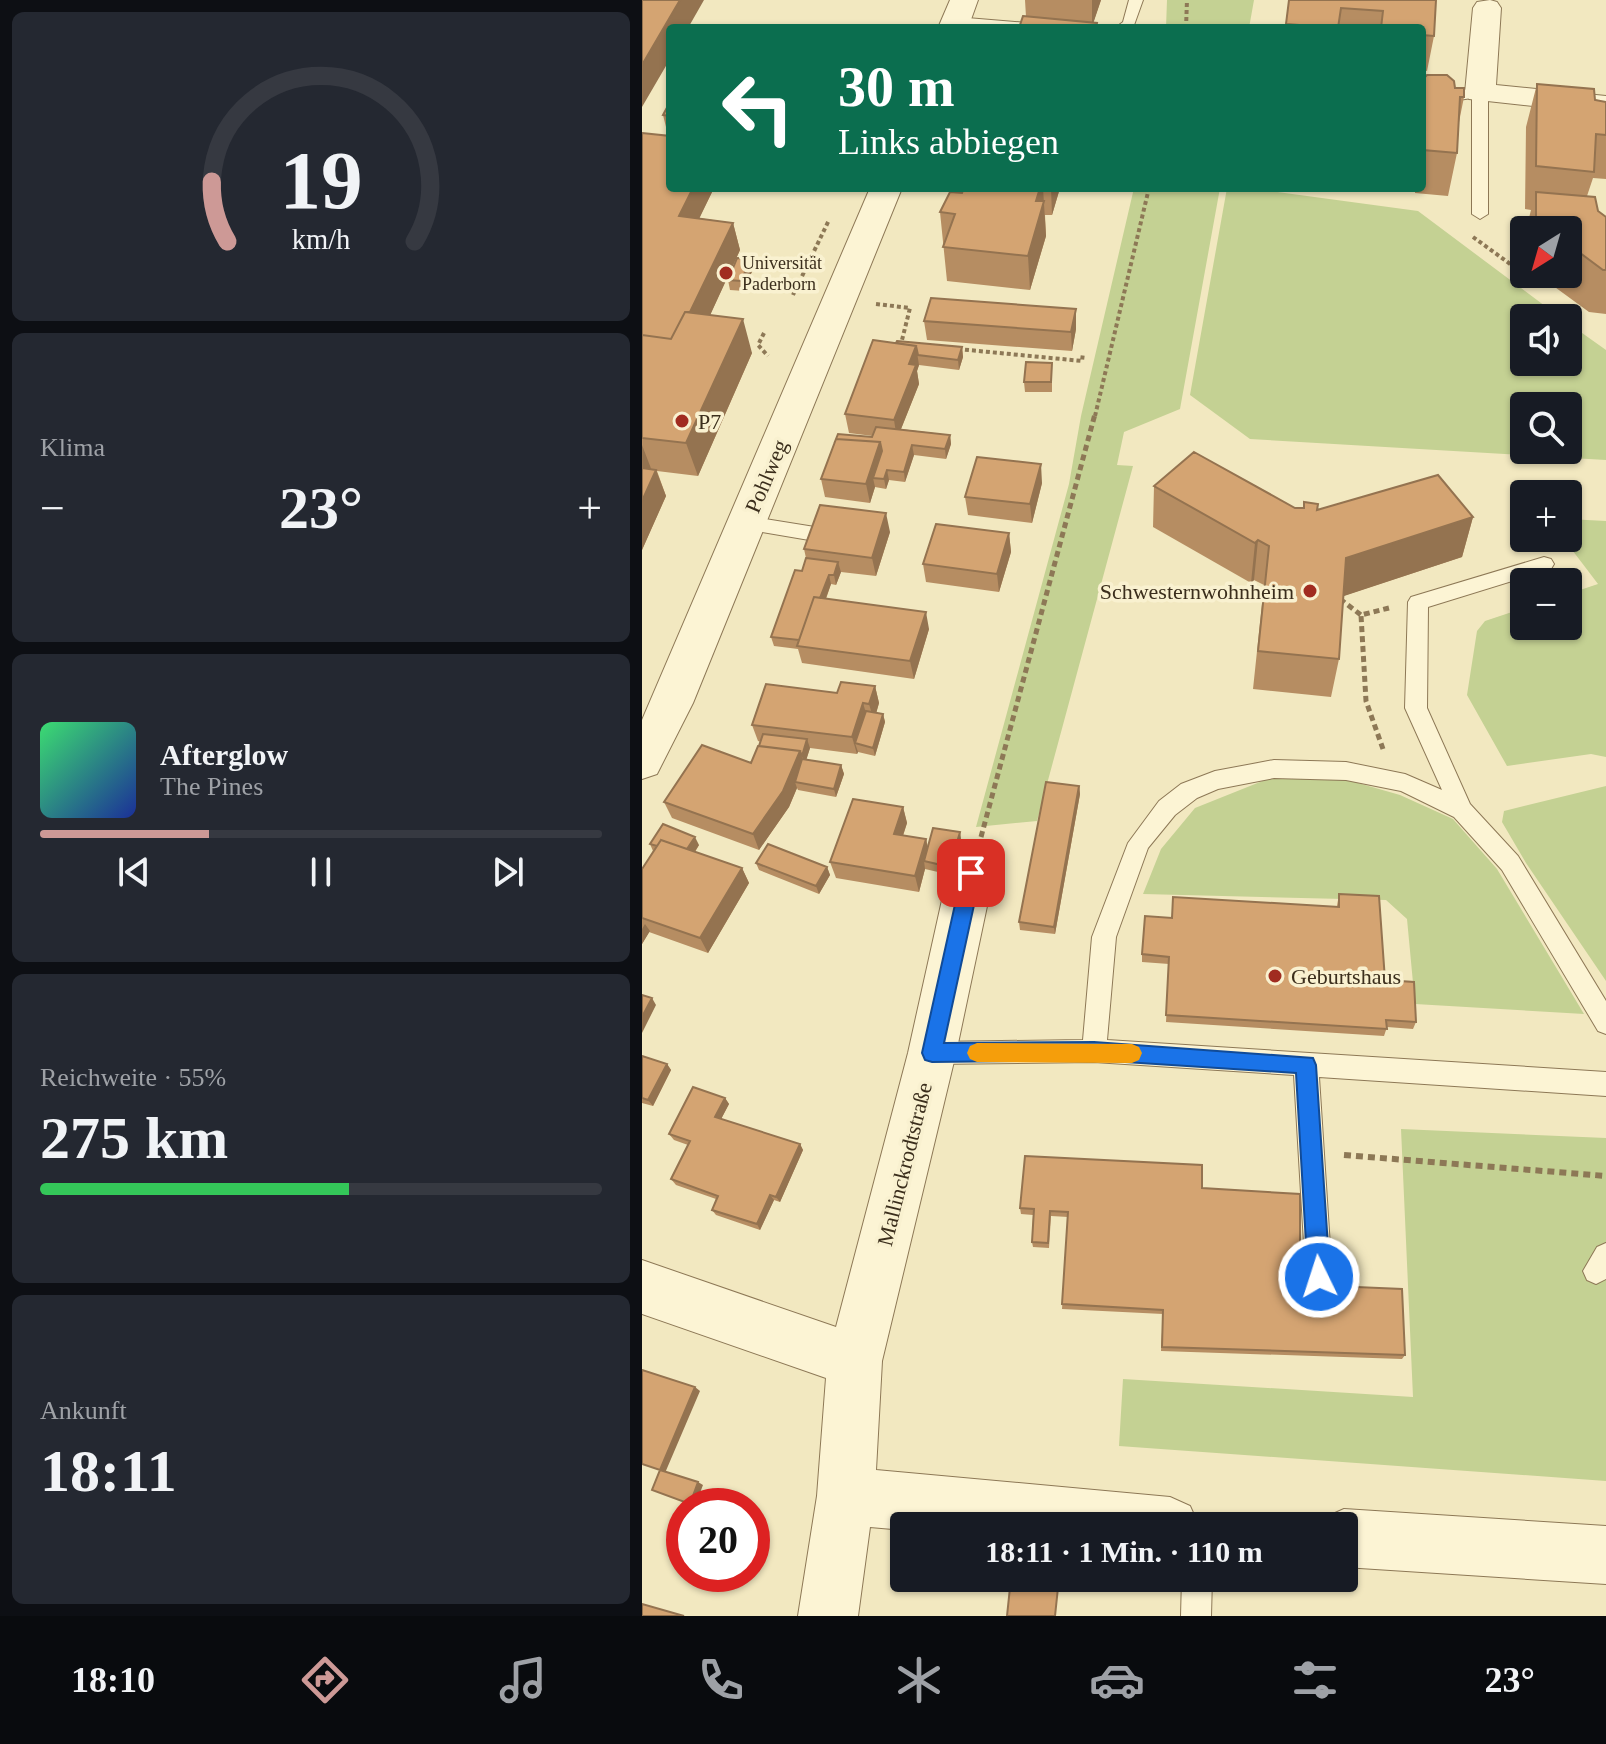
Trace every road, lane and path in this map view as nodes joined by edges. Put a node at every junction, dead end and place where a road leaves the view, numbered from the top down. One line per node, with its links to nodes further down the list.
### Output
1 (1136, 0): 6 (lane)
2 (1187, 0): 7 (path)
3 (1487, 8): 8 (street)
4 (957, 16): 5 (lane)
5 (1012, 24)
6 (1130, 24)
7 (1186, 24)
8 (1480, 93): 9 (lane); 10 (street); 14 (lane)
9 (1426, 96)
10 (1606, 105)
11 (884, 192): 19 (street, Pohlweg)
12 (1148, 192): 34 (path)
13 (833, 214): 16 (path)
14 (1480, 214): 15 (path)
15 (1510, 264)
16 (793, 295)
17 (864, 303): 20 (path)
18 (764, 333): 24 (path)
19 (825, 336): 20 (path); 25 (street, Pohlweg)
20 (901, 344): 21 (path)
21 (916, 345)
22 (946, 348): 23 (path)
23 (1083, 353)
24 (768, 356)
25 (746, 523): 26 (lane); 31 (street, Pohlweg)
26 (821, 535)
27 (1544, 564): 29 (lane)
28 (1338, 598): 30 (path)
29 (1418, 602): 30 (path); 33 (lane)
30 (1361, 615): 32 (path)
31 (642, 761)
32 (1405, 783): 33 (lane); 36 (lane)
33 (1462, 810): 35 (lane)
34 (971, 873): 37 (street, Mallinckrodtstraße)
35 (1606, 1023)
36 (1094, 1051): 37 (lane); 38 (lane)
37 (932, 1053): 44 (street, Mallinckrodtstraße)
38 (1306, 1065): 39 (lane); 40 (lane)
39 (1606, 1084)
40 (1311, 1153): 41 (path); 42 (lane)
41 (1606, 1176)
42 (1319, 1277)
43 (642, 1287): 44 (street)
44 (855, 1361): 45 (street, Mallinckrodtstraße)
45 (846, 1496): 46 (street); 50 (street, Mallinckrodtstraße)
46 (1019, 1512)
47 (1358, 1539): 48 (street)
48 (1606, 1555)
49 (1197, 1592): 51 (lane)
50 (828, 1616)
51 (1196, 1616)

